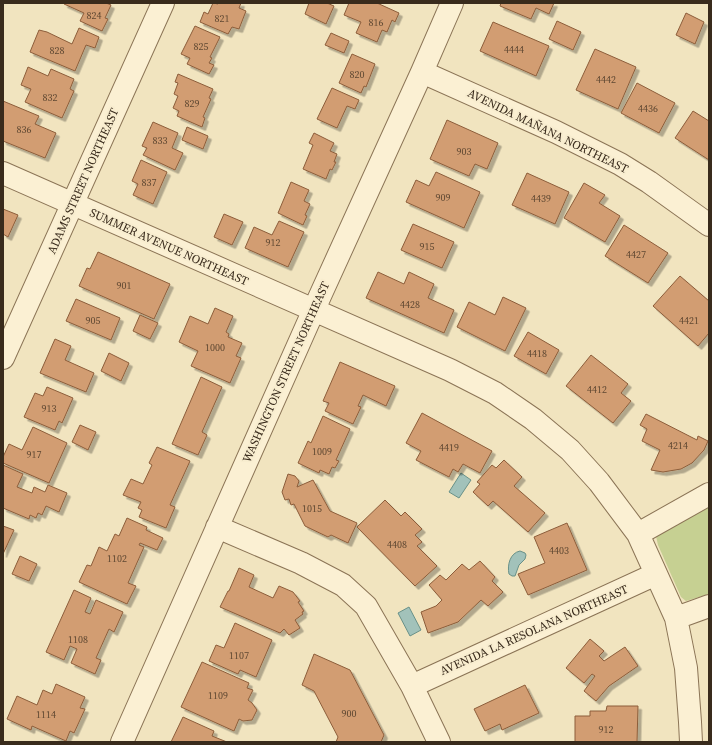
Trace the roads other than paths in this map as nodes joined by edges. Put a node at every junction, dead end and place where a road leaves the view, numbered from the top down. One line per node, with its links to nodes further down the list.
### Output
1 (163, 3): 5 (street, ADAMS STREET NORTHEAST)
2 (452, 3): 3 (street, WASHINGTON STREET NORTHEAST)
3 (422, 72): 6 (street, AVENIDA MAÑANA NORTHEAST); 7 (street, WASHINGTON STREET NORTHEAST)
4 (3, 173): 5 (street, SUMMER AVENUE NORTHEAST)
5 (73, 204): 7 (street, SUMMER AVENUE NORTHEAST); 8 (street, ADAMS STREET NORTHEAST)
6 (709, 225)
7 (314, 310): 10 (street, WASHINGTON STREET NORTHEAST); 11 (street, SUMMER AVENUE NORTHEAST)
8 (3, 358)
9 (709, 494): 11 (street)
10 (217, 527): 15 (street); 16 (street, WASHINGTON STREET NORTHEAST)
11 (638, 534): 12 (street, SUMMER AVENUE NORTHEAST)
12 (656, 574): 14 (street, SUMMER AVENUE NORTHEAST); 15 (street, AVENIDA LA RESOLANA NORTHEAST)
13 (709, 606): 14 (street)
14 (676, 618): 18 (street, SUMMER AVENUE NORTHEAST)
15 (412, 686): 17 (street)
16 (122, 742)
17 (439, 742)
18 (691, 742)

